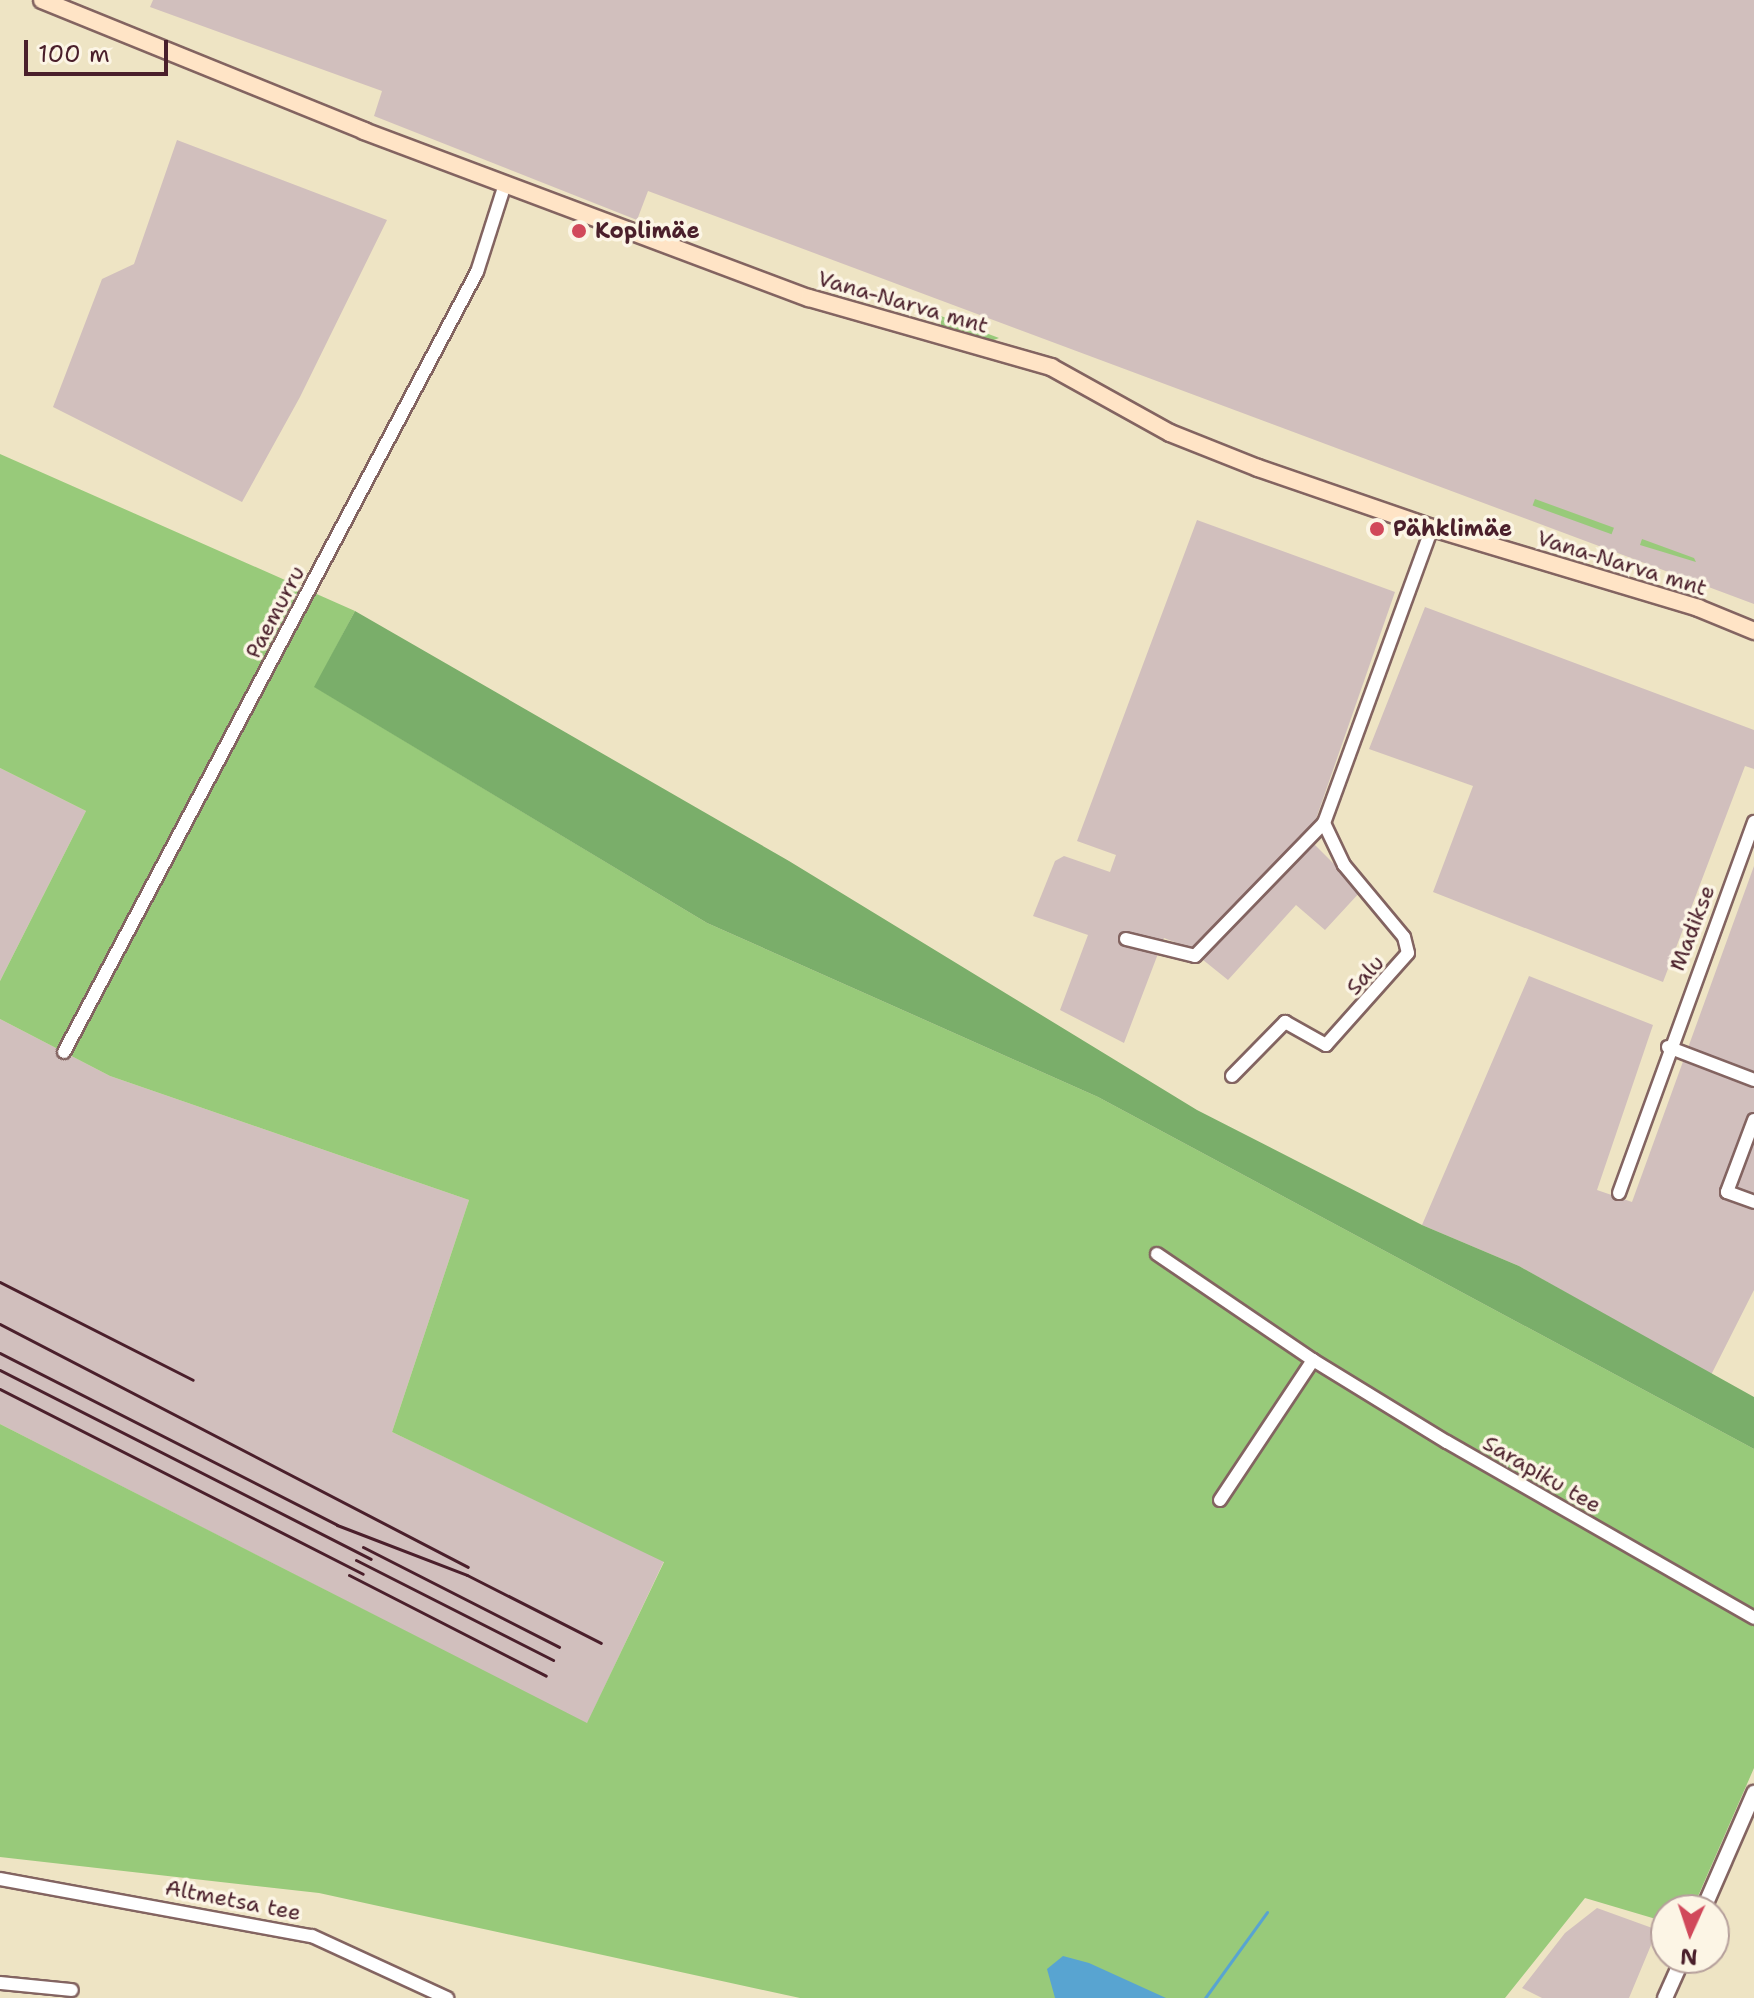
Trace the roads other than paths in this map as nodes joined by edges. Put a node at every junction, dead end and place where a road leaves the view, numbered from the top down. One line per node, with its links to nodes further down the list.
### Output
1 (42, 0): 2 (main road, Vana-Narva mnt)
2 (505, 184): 3 (main road, Vana-Narva mnt); 9 (street, Paemurru)
3 (1432, 528): 4 (main road, Vana-Narva mnt); 6 (street)
4 (1754, 631)
5 (1754, 822): 8 (street, Madikse)
6 (1324, 823): 7 (street); 10 (street, Salu)
7 (1126, 939)
8 (1668, 1047): 11 (street); 13 (street, Madikse)
9 (64, 1052)
10 (1232, 1076)
11 (1754, 1080)
12 (1754, 1120): 14 (street)
13 (1619, 1193)
14 (1754, 1202)
15 (1157, 1254): 16 (street, Sarapiku tee)
16 (1313, 1360): 17 (street); 18 (street, Sarapiku tee)
17 (1220, 1500)
18 (1754, 1618)
19 (1754, 1793): 21 (street)
20 (0, 1879): 25 (street, Altmetsa tee)
21 (1710, 1894)
22 (1676, 1974): 26 (street)
23 (0, 1983): 24 (street)
24 (72, 1990)
25 (447, 1998)
26 (1665, 1998)

